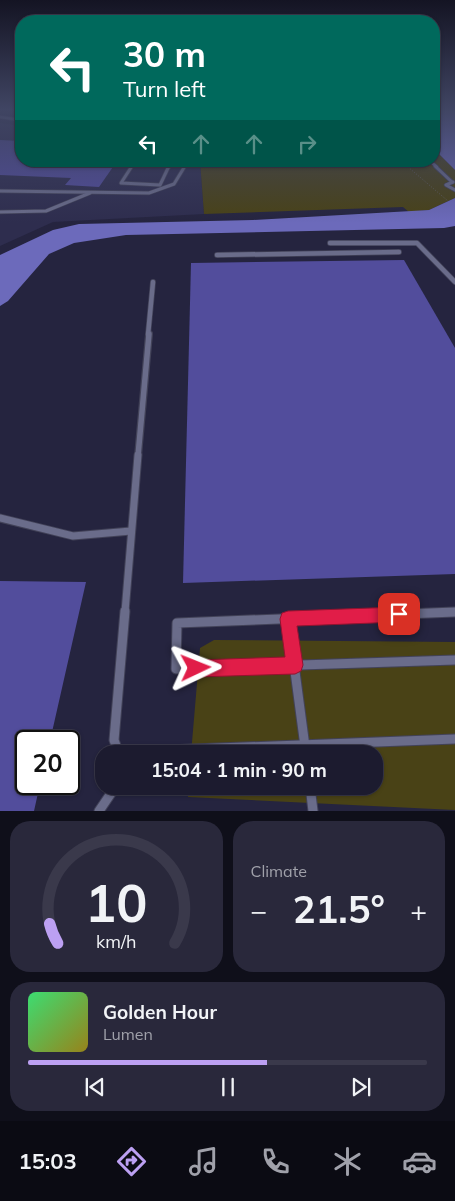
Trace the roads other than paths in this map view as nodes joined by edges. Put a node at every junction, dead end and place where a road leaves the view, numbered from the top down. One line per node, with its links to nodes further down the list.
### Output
1 (131, 167): 2 (lane)
2 (169, 167)
3 (185, 167): 8 (lane)
4 (437, 167): 5 (lane)
5 (453, 182): 6 (lane)
6 (455, 190)
7 (0, 191): 8 (lane)
8 (92, 192): 9 (lane)
9 (0, 212)
10 (330, 243): 11 (lane)
11 (362, 243): 13 (lane); 16 (lane)
12 (399, 252): 13 (lane)
13 (369, 253): 14 (lane)
14 (217, 255)
15 (153, 282): 18 (lane)
16 (455, 282)
17 (0, 518): 18 (lane)
18 (132, 531): 24 (lane)
19 (455, 612): 20 (lane)
20 (288, 619): 22 (lane); 22 (lane)
21 (455, 660): 22 (lane)
22 (295, 665): 25 (lane)
23 (455, 739): 26 (lane)
24 (116, 745)
25 (305, 745)
26 (374, 745)
27 (110, 795): 29 (lane)
28 (311, 795): 30 (lane)
29 (99, 811)
30 (312, 811)

